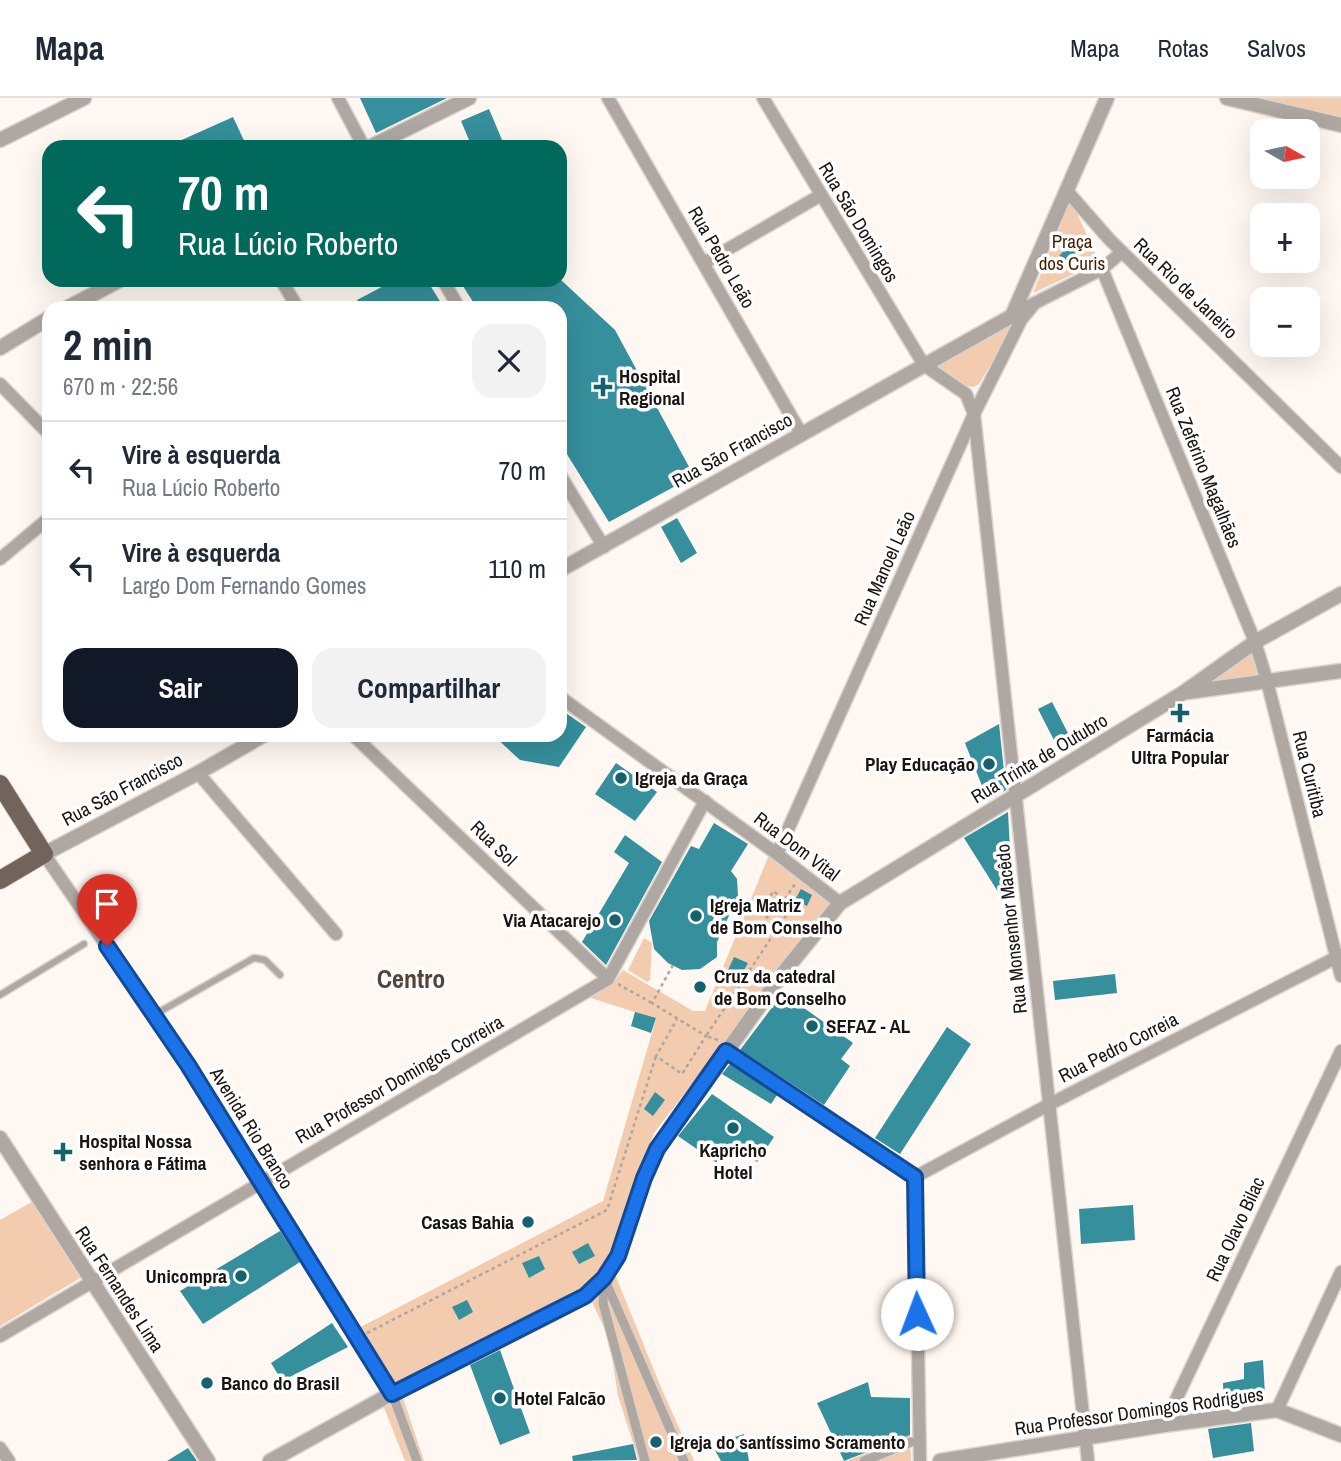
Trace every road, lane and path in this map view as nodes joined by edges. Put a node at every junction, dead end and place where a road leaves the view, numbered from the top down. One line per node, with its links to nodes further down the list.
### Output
1 (84, 98): 9 (street)
2 (338, 98): 10 (street)
3 (469, 98): 11 (street)
4 (608, 98): 15 (street, Rua Pedro Leão)
5 (763, 98): 13 (street, Rua São Domingos)
6 (1107, 98): 12 (street)
7 (1227, 98): 8 (street)
8 (1341, 125)
9 (0, 140)
10 (360, 140)
11 (384, 140)
12 (1067, 191): 14 (street, Rua Rio de Janeiro); 20 (street)
13 (821, 195): 15 (street); 23 (street, Rua São Domingos)
14 (1122, 252): 16 (street); 28 (street, Rua Rio de Janeiro)
15 (704, 263): 27 (street, Rua Pedro Leão)
16 (1102, 269): 19 (street); 35 (street, Rua Zeferino Magalhães)
17 (107, 287): 18 (street)
18 (80, 301)
19 (1035, 303): 20 (street); 25 (street, Rua Manoel Leão)
20 (1012, 316): 23 (street, Rua São Francisco)
21 (42, 322): 22 (street)
22 (0, 348)
23 (923, 365): 25 (street, Rua Monsenhor Macêdo); 27 (street, Rua São Francisco)
24 (0, 384): 26 (street)
25 (974, 414): 44 (street, Rua Monsenhor Macêdo); 47 (street, Rua Manoel Leão)
26 (42, 427)
27 (802, 435): 31 (street, Rua São Francisco)
28 (1341, 467)
29 (567, 486): 31 (street)
30 (42, 524): 32 (street)
31 (604, 547): 33 (street, Rua São Francisco)
32 (0, 559)
33 (567, 566)
34 (1341, 594): 35 (street, Rua Trinta de Outubro)
35 (1255, 642): 37 (street, Rua Zeferino Magalhães); 38 (street, Rua Trinta de Outubro)
36 (1341, 671): 37 (street)
37 (1267, 681): 38 (street); 55 (street, Rua Curitiba)
38 (1183, 693): 44 (street, Rua Trinta de Outubro)
39 (567, 702): 45 (street, Rua Dom Vital)
40 (252, 742): 42 (street, Rua São Francisco)
41 (360, 742): 59 (street, Rua Sol)
42 (198, 773): 46 (street, Rua São Francisco); 53 (street)
43 (0, 784): 46 (main road, Avenida Rio Branco)
44 (1015, 794): 51 (street, Rua Trinta de Outubro); 68 (street, Rua Monsenhor Macêdo)
45 (705, 801): 47 (street, Rua Dom Vital); 59 (street)
46 (44, 854): 49 (main road, Rua São Francisco); 62 (street, Avenida Rio Branco)
47 (777, 854): 48 (street, Rua Dom Vital)
48 (801, 873): 50 (path); 51 (street, Rua Dom Vital)
49 (0, 880)
50 (785, 900): 52 (path); 52 (path)
51 (840, 903): 65 (street, Rua Trinta de Outubro)
52 (781, 926): 64 (path)
53 (336, 934)
54 (84, 943): 60 (lane)
55 (1338, 956): 58 (street); 68 (street, Rua Pedro Correia)
56 (673, 965): 61 (path)
57 (280, 975): 62 (lane)
58 (1341, 976)
59 (608, 979): 61 (path); 71 (street, Rua Professor Domingos Correira)
60 (0, 995)
61 (652, 1003): 63 (path)
62 (154, 1015): 71 (street, Avenida Rio Branco)
63 (677, 1019): 64 (path); 67 (path)
64 (706, 1037): 65 (path); 67 (path)
65 (728, 1047): 70 (street); 73 (street, Rua Trinta de Outubro)
66 (1341, 1051): 79 (street, Rua Olavo Bilac)
67 (656, 1056): 76 (path)
68 (1050, 1104): 70 (street, Rua Pedro Correia); 81 (street, Rua Monsenhor Macêdo)
69 (0, 1138): 74 (street, Rua Fernandes Lima)
70 (915, 1177): 91 (street)
71 (261, 1182): 74 (street, Rua Professor Domingos Correira); 76 (street, Avenida Rio Branco)
72 (1341, 1272): 78 (street)
73 (604, 1278): 77 (street, Rua Trinta de Outubro); 88 (street); 89 (street)
74 (93, 1283): 75 (street, Rua Professor Domingos Correira); 85 (street, Rua Fernandes Lima)
75 (0, 1336)
76 (357, 1338): 77 (street, Avenida Rio Branco)
77 (392, 1394): 86 (street, Rua Trinta de Outubro); 87 (street)
78 (1277, 1410): 79 (street, Rua Professor Domingos Rodrigues); 80 (street, Rua Professor Domingos Rodrigues)
79 (1164, 1424): 81 (street, Rua Professor Domingos Rodrigues)
80 (1341, 1435)
81 (1084, 1438): 92 (street, Rua Professor Domingos Rodrigues); 93 (street, Rua Monsenhor Macêdo)
82 (911, 1442): 90 (street)
83 (0, 1448): 84 (street)
84 (9, 1461)
85 (208, 1461)
86 (270, 1461)
87 (417, 1461)
88 (645, 1461)
89 (684, 1461)
90 (864, 1461)
91 (920, 1461)
92 (940, 1461)
93 (1088, 1461)

